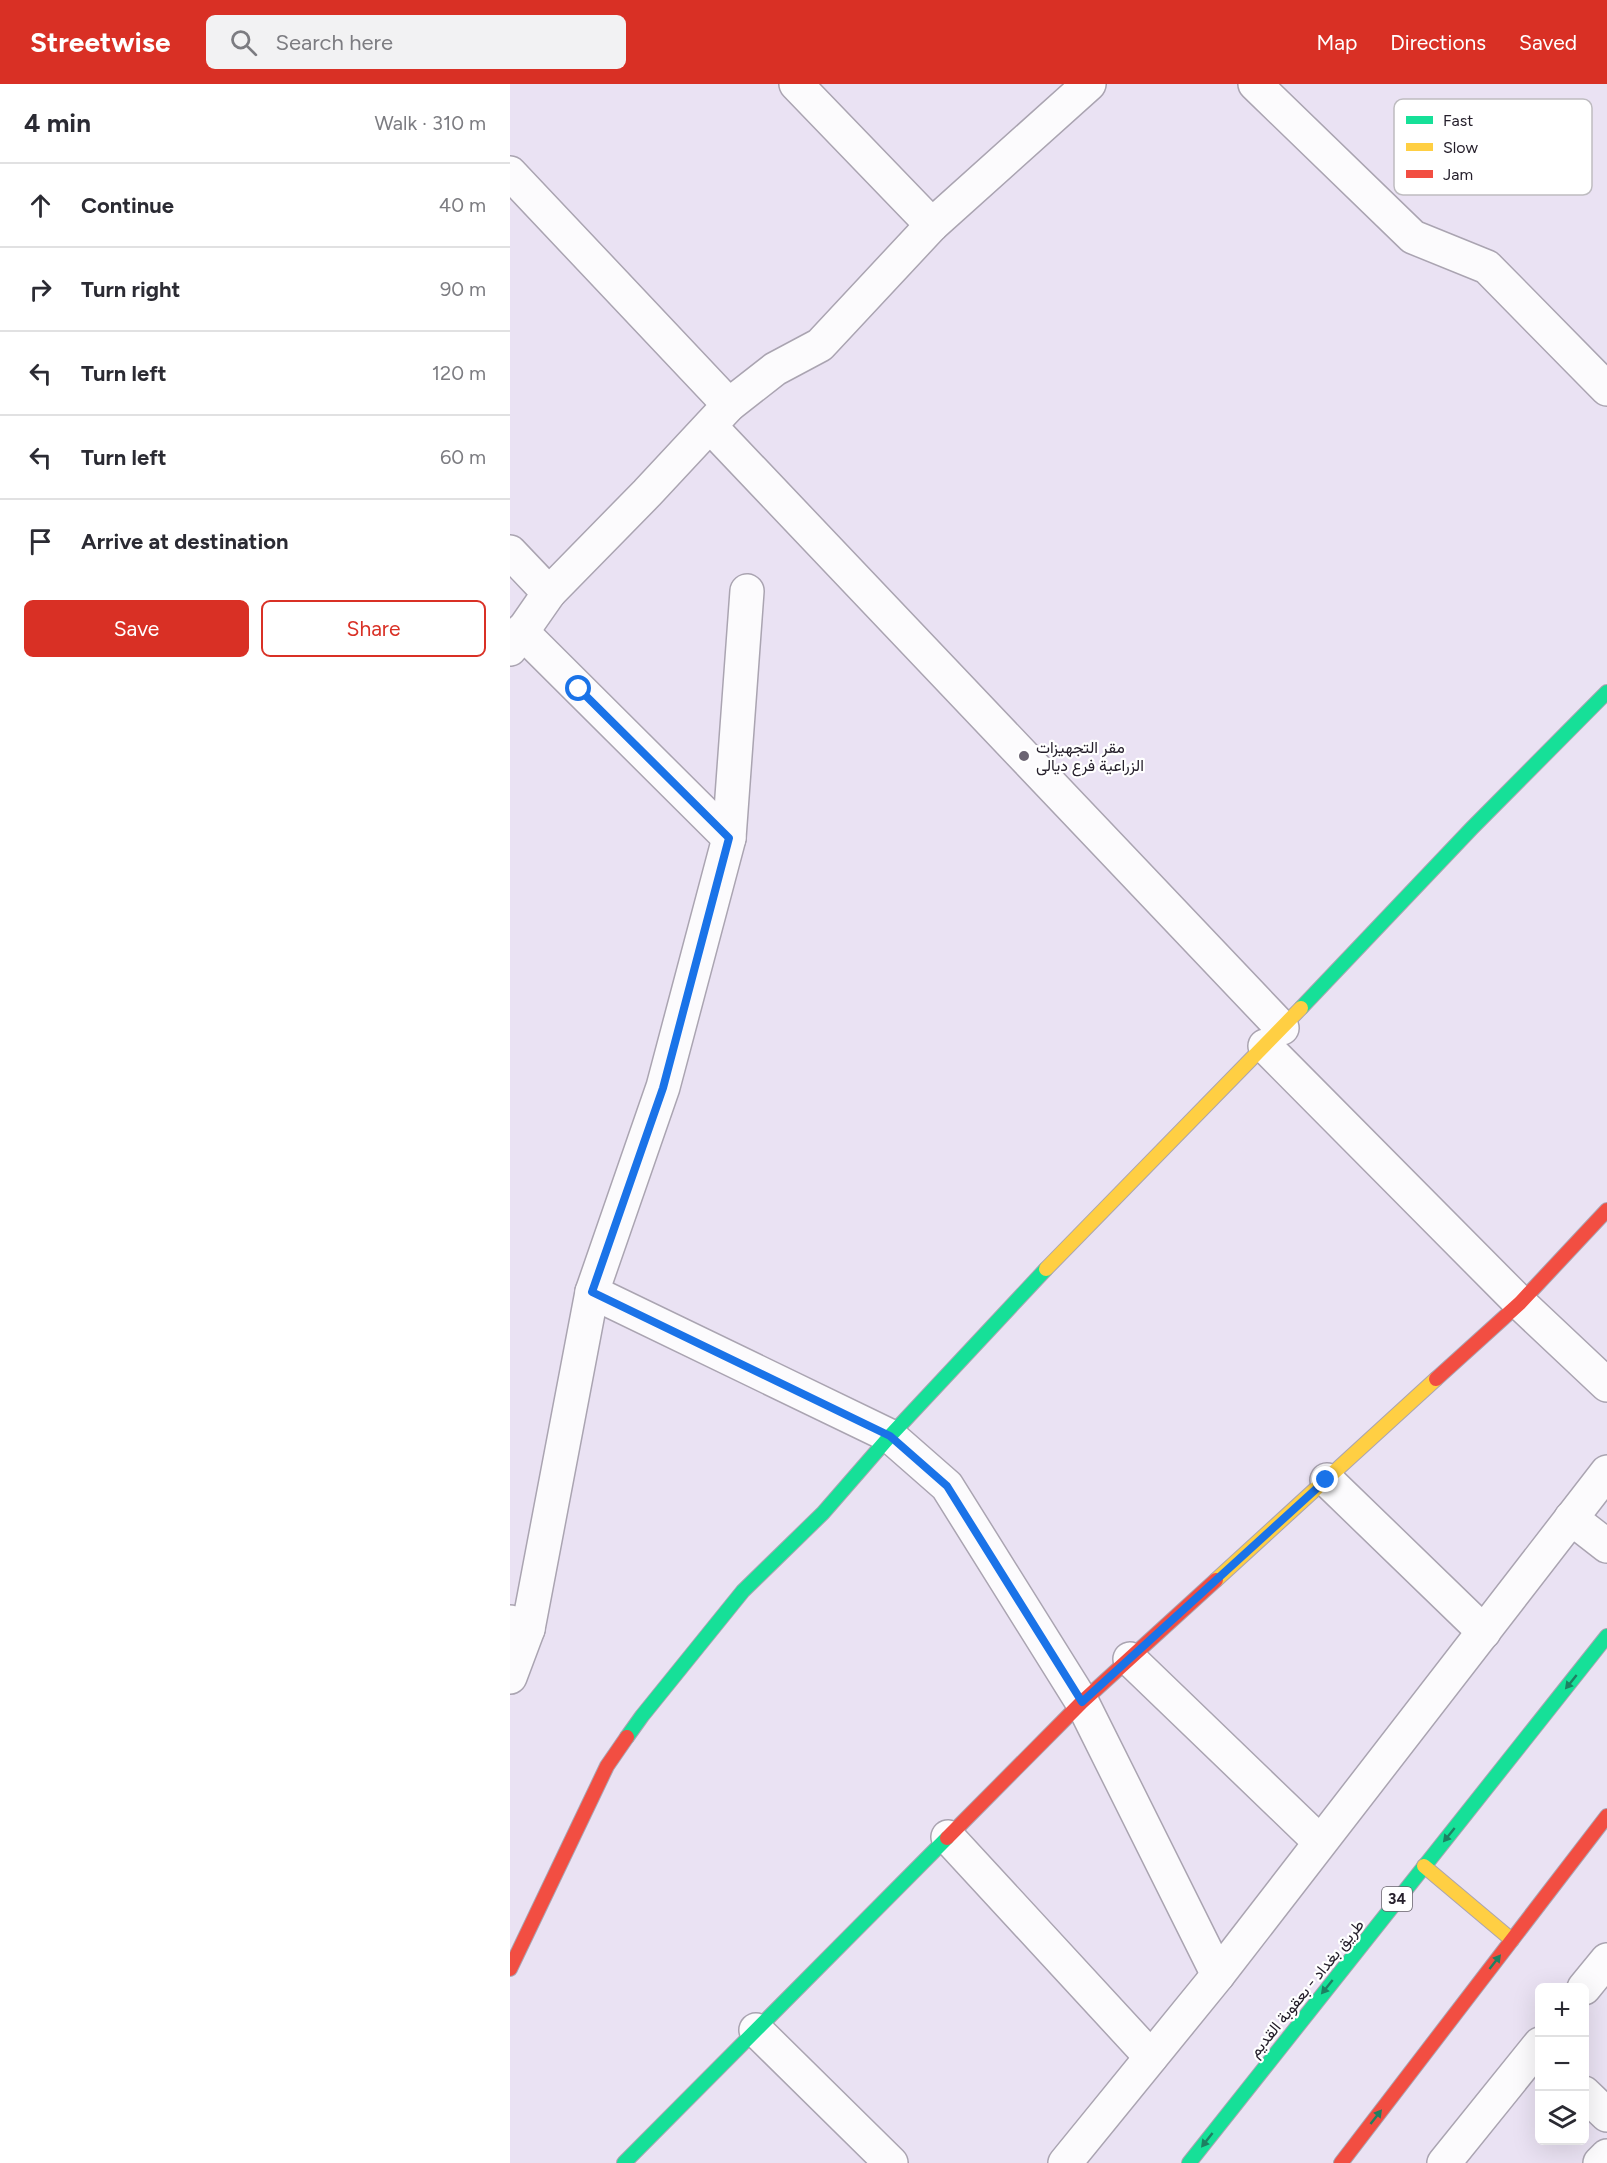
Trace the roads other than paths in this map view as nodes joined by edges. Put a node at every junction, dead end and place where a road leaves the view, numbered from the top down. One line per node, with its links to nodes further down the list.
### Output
1 (796, 84): 5 (street)
2 (1089, 84): 5 (street)
3 (1255, 84): 6 (street)
4 (510, 173): 7 (street)
5 (932, 225): 7 (street)
6 (1607, 389)
7 (719, 416): 10 (street); 14 (street)
8 (510, 552): 10 (street)
9 (747, 591): 13 (street)
10 (549, 593): 11 (street)
11 (516, 640): 13 (street)
12 (1607, 692): 14 (main road)
13 (729, 838): 16 (street)
14 (1274, 1037): 17 (street); 19 (main road)
15 (1607, 1210): 17 (main road)
16 (592, 1292): 19 (street); 24 (street)
17 (1520, 1303): 18 (street); 21 (main road)
18 (1607, 1385)
19 (890, 1436): 29 (street); 36 (main road)
20 (1607, 1472): 22 (street)
21 (1326, 1480): 25 (street); 27 (main road)
22 (1571, 1518): 23 (street); 25 (street)
23 (1607, 1546)
24 (519, 1625): 28 (street)
25 (1484, 1632): 32 (street)
26 (1607, 1636): 33 (main road, طريق بغداد - بعقوبة القديم / 34, one-way to 33)
27 (1130, 1659): 29 (main road); 32 (street)
28 (510, 1677)
29 (1082, 1702): 31 (main road); 37 (street)
30 (1607, 1816): 34 (main road)
31 (948, 1837): 39 (main road); 41 (street)
32 (1320, 1842): 37 (street)
33 (1424, 1866): 34 (main road); 48 (main road, طريق بغداد - بعقوبة القديم / 34, one-way to 48)
34 (1512, 1940): 49 (main road, one-way to 34)
35 (1607, 1960): 38 (street)
36 (510, 1969)
37 (1218, 1975): 41 (street)
38 (1588, 1983)
39 (756, 2030): 45 (main road); 46 (street)
40 (1535, 2051): 50 (street)
41 (1151, 2057): 47 (street)
42 (1589, 2098): 43 (street)
43 (1607, 2115)
44 (1607, 2156): 51 (street)
45 (624, 2163)
46 (891, 2163)
47 (1065, 2163)
48 (1189, 2163)
49 (1341, 2163)
50 (1444, 2163)
51 (1600, 2163)

